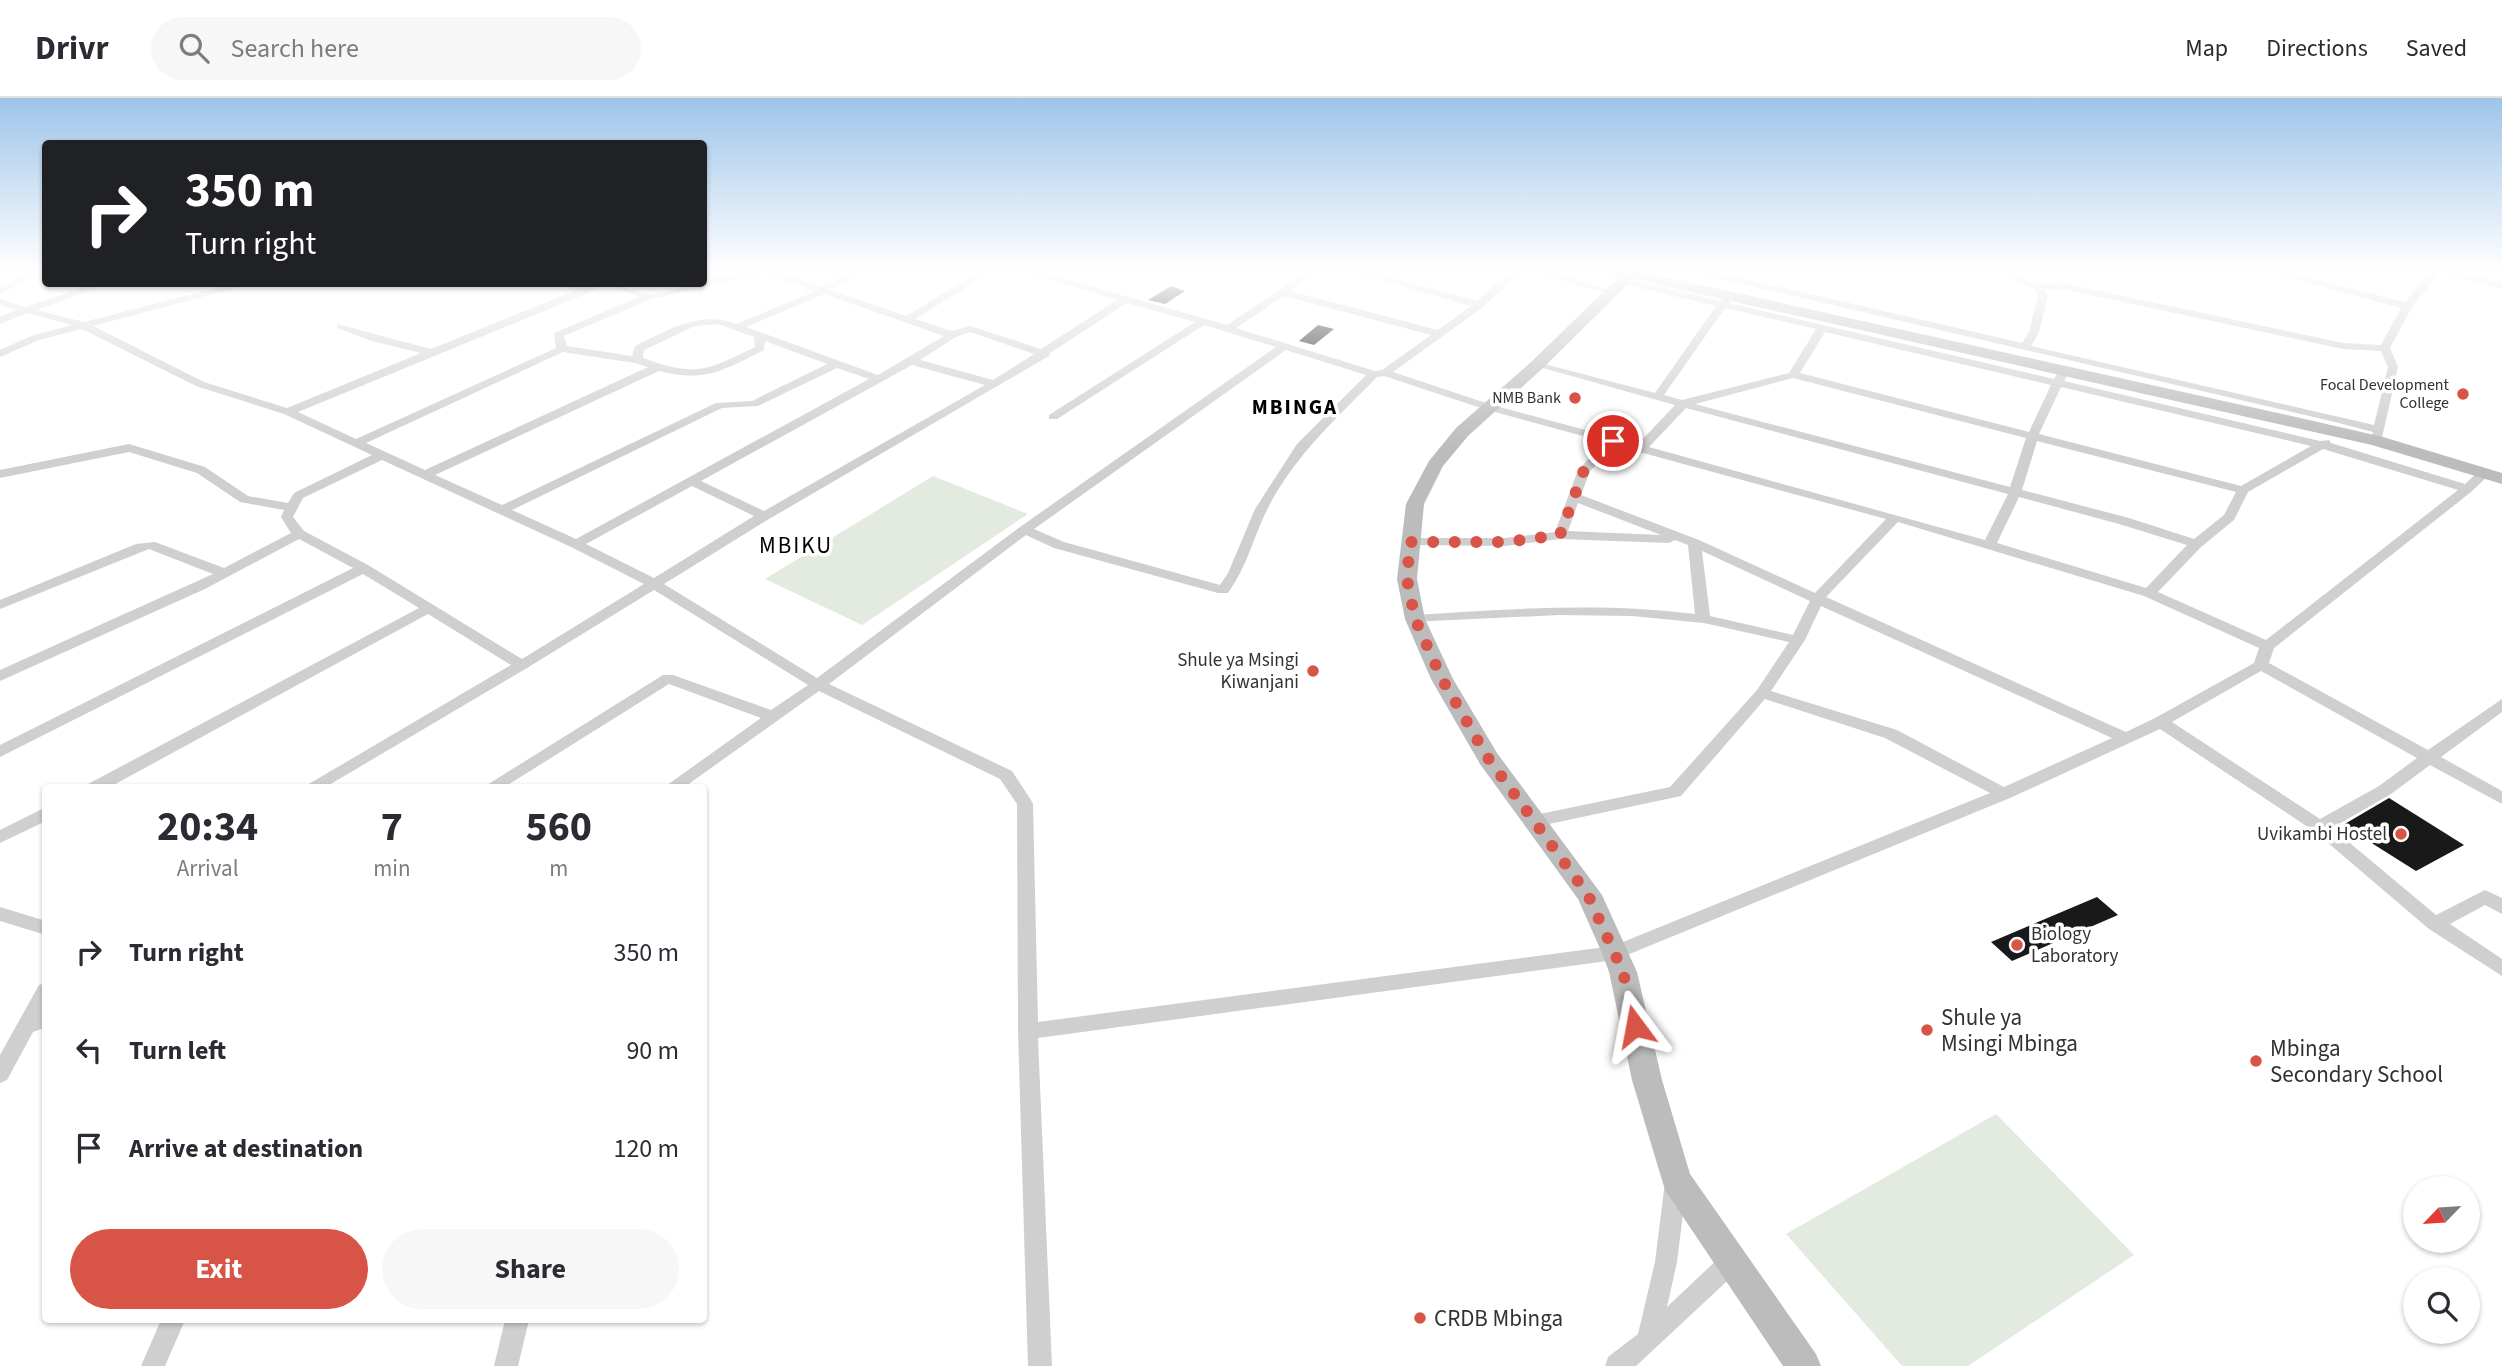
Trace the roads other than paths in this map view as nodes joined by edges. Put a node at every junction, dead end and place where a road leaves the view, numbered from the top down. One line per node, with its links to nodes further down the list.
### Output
1 (68, 329): 33 (street)
2 (91, 329): 48 (street)
3 (350, 329): 32 (street)
4 (490, 329): 32 (street)
5 (572, 329): 31 (street)
6 (680, 329): 35 (street)
7 (743, 329): 26 (street)
8 (934, 329): 27 (street)
9 (969, 329): 27 (street)
10 (971, 329): 34 (street)
11 (1082, 329): 34 (street)
12 (1190, 329): 49 (street)
13 (1233, 329): 28 (street)
14 (1422, 329): 25 (street)
15 (1443, 329): 25 (street)
16 (1572, 329): 38 (street)
17 (1706, 329): 45 (street)
18 (1821, 329): 41 (street)
19 (1828, 329): 42 (street)
20 (1854, 329): 42 (street)
21 (1951, 329): 29 (street)
22 (2035, 329): 29 (street)
23 (2266, 329): 30 (street)
24 (2395, 329): 30 (street)
25 (1437, 333): 40 (street)
26 (759, 335): 37 (street); 39 (street)
27 (952, 335): 36 (street)
28 (1286, 345): 40 (street); 71 (street)
29 (2025, 347): 52 (street)
30 (2385, 348): 52 (street)
31 (562, 349): 35 (street); 54 (street)
32 (432, 353): 48 (street)
33 (0, 354)
34 (1045, 354): 44 (street)
35 (637, 360): 39 (street)
36 (911, 361): 43 (street); 44 (street)
37 (838, 363): 43 (street); 68 (street)
38 (1537, 365): 45 (street); 47 (street)
39 (657, 367): 60 (street)
40 (1379, 374): 47 (street); 71 (street)
41 (1793, 375): 46 (street); 51 (street)
42 (2061, 375): 50 (street); 51 (street); 55 (street)
43 (876, 377): 62 (street)
44 (995, 384): 69 (street)
45 (1658, 396): 46 (street)
46 (1684, 403): 56 (street); 65 (street)
47 (1488, 407): 53 (street); 75 (street)
48 (288, 412): 54 (street)
49 (1053, 418)
50 (2337, 432): 52 (street); 55 (street)
51 (2033, 435): 64 (street); 65 (street)
52 (2378, 435): 58 (street)
53 (1613, 441): 56 (street); 66 (street)
54 (356, 443): 57 (street)
55 (2323, 444): 63 (street); 64 (street)
56 (1639, 450): 70 (street)
57 (382, 455): 60 (street); 67 (street)
58 (2484, 473): 61 (street); 63 (street)
59 (0, 474): 67 (street)
60 (425, 475): 68 (street)
61 (2502, 479)
62 (692, 481): 69 (street); 76 (street)
63 (2467, 489): 89 (street)
64 (2243, 491): 77 (street)
65 (2015, 492): 77 (street); 78 (street)
66 (1573, 496): 73 (street); 74 (street)
67 (292, 508): 72 (street)
68 (502, 510): 76 (street)
69 (764, 516): 81 (street)
70 (1895, 517): 78 (street); 83 (street)
71 (1024, 530): 93 (street)
72 (299, 534): 79 (street); 80 (street)
73 (1560, 535): 74 (street); 75 (street)
74 (1689, 541): 83 (street); 87 (street)
75 (1410, 542): 86 (street)
76 (576, 544): 81 (street)
77 (2196, 544): 82 (street)
78 (1989, 545): 82 (street)
79 (363, 568): 85 (street); 101 (street)
80 (224, 573): 84 (street); 92 (street)
81 (652, 582): 90 (street); 93 (street)
82 (2149, 593): 89 (street)
83 (1818, 598): 88 (street); 100 (street)
84 (0, 606)
85 (429, 608): 90 (street); 103 (street)
86 (1415, 619): 87 (street); 110 (street)
87 (1703, 619): 88 (street)
88 (1798, 640): 94 (street)
89 (2267, 646): 91 (street)
90 (522, 664): 104 (street)
91 (2261, 665): 98 (street); 102 (street)
92 (0, 676)
93 (818, 685): 97 (street); 122 (street)
94 (1762, 693): 107 (street); 110 (street)
95 (2502, 704): 99 (street)
96 (2502, 716): 99 (street)
97 (774, 717): 105 (street); 106 (street)
98 (2161, 722): 100 (street); 111 (street)
99 (2475, 722): 102 (street)
100 (2126, 738): 107 (street)
101 (0, 752)
102 (2426, 758): 108 (street); 111 (street)
103 (101, 784)
104 (317, 784)
105 (496, 784)
106 (677, 784)
107 (2004, 794): 117 (street)
108 (2502, 799)
109 (42, 815): 112 (street)
110 (1535, 821): 117 (street)
111 (2320, 827): 115 (street)
112 (0, 837)
113 (2502, 906): 115 (street)
114 (0, 914): 116 (street)
115 (2435, 924): 118 (street)
116 (42, 927)
117 (1615, 953): 122 (street); 124 (street)
118 (2502, 969)
119 (42, 997): 121 (street)
120 (42, 1021): 121 (street)
121 (26, 1027): 123 (street)
122 (1028, 1031): 131 (street)
123 (0, 1074)
124 (1676, 1180): 125 (street); 128 (street)
125 (1731, 1262): 128 (street); 133 (street)
126 (172, 1323): 129 (street)
127 (516, 1323): 130 (street)
128 (1648, 1341): 132 (street)
129 (153, 1366)
130 (506, 1366)
131 (1040, 1366)
132 (1617, 1366)
133 (1804, 1366)

